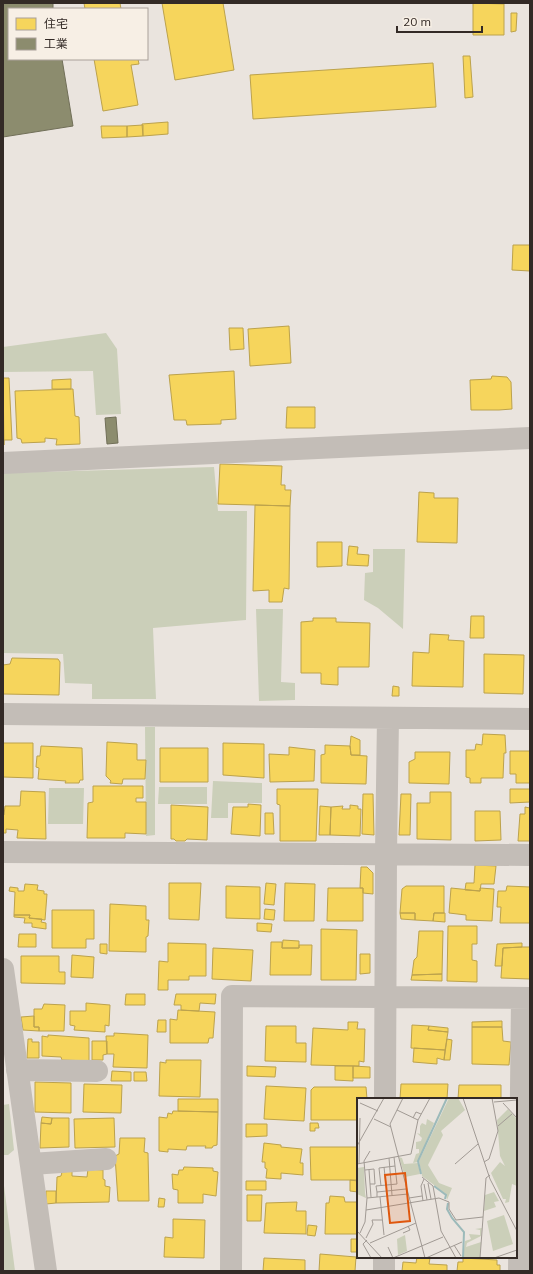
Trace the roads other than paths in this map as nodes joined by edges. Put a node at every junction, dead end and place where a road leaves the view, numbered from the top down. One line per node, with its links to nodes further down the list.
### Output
1 (530, 438): 2 (street)
2 (3, 463)
3 (3, 714): 4 (street)
4 (388, 718): 5 (street); 7 (street)
5 (530, 719)
6 (3, 852): 7 (street)
7 (386, 854): 8 (street); 10 (street)
8 (530, 855)
9 (3, 969): 12 (street)
10 (386, 997): 11 (street); 14 (street); 19 (street)
11 (526, 998): 21 (street)
12 (17, 1070): 13 (street); 16 (street)
13 (97, 1071)
14 (385, 1098)
15 (106, 1159): 16 (street)
16 (31, 1164): 18 (street)
17 (384, 1258): 20 (street)
18 (46, 1271)
19 (231, 1271)
20 (384, 1271)
21 (519, 1271)

